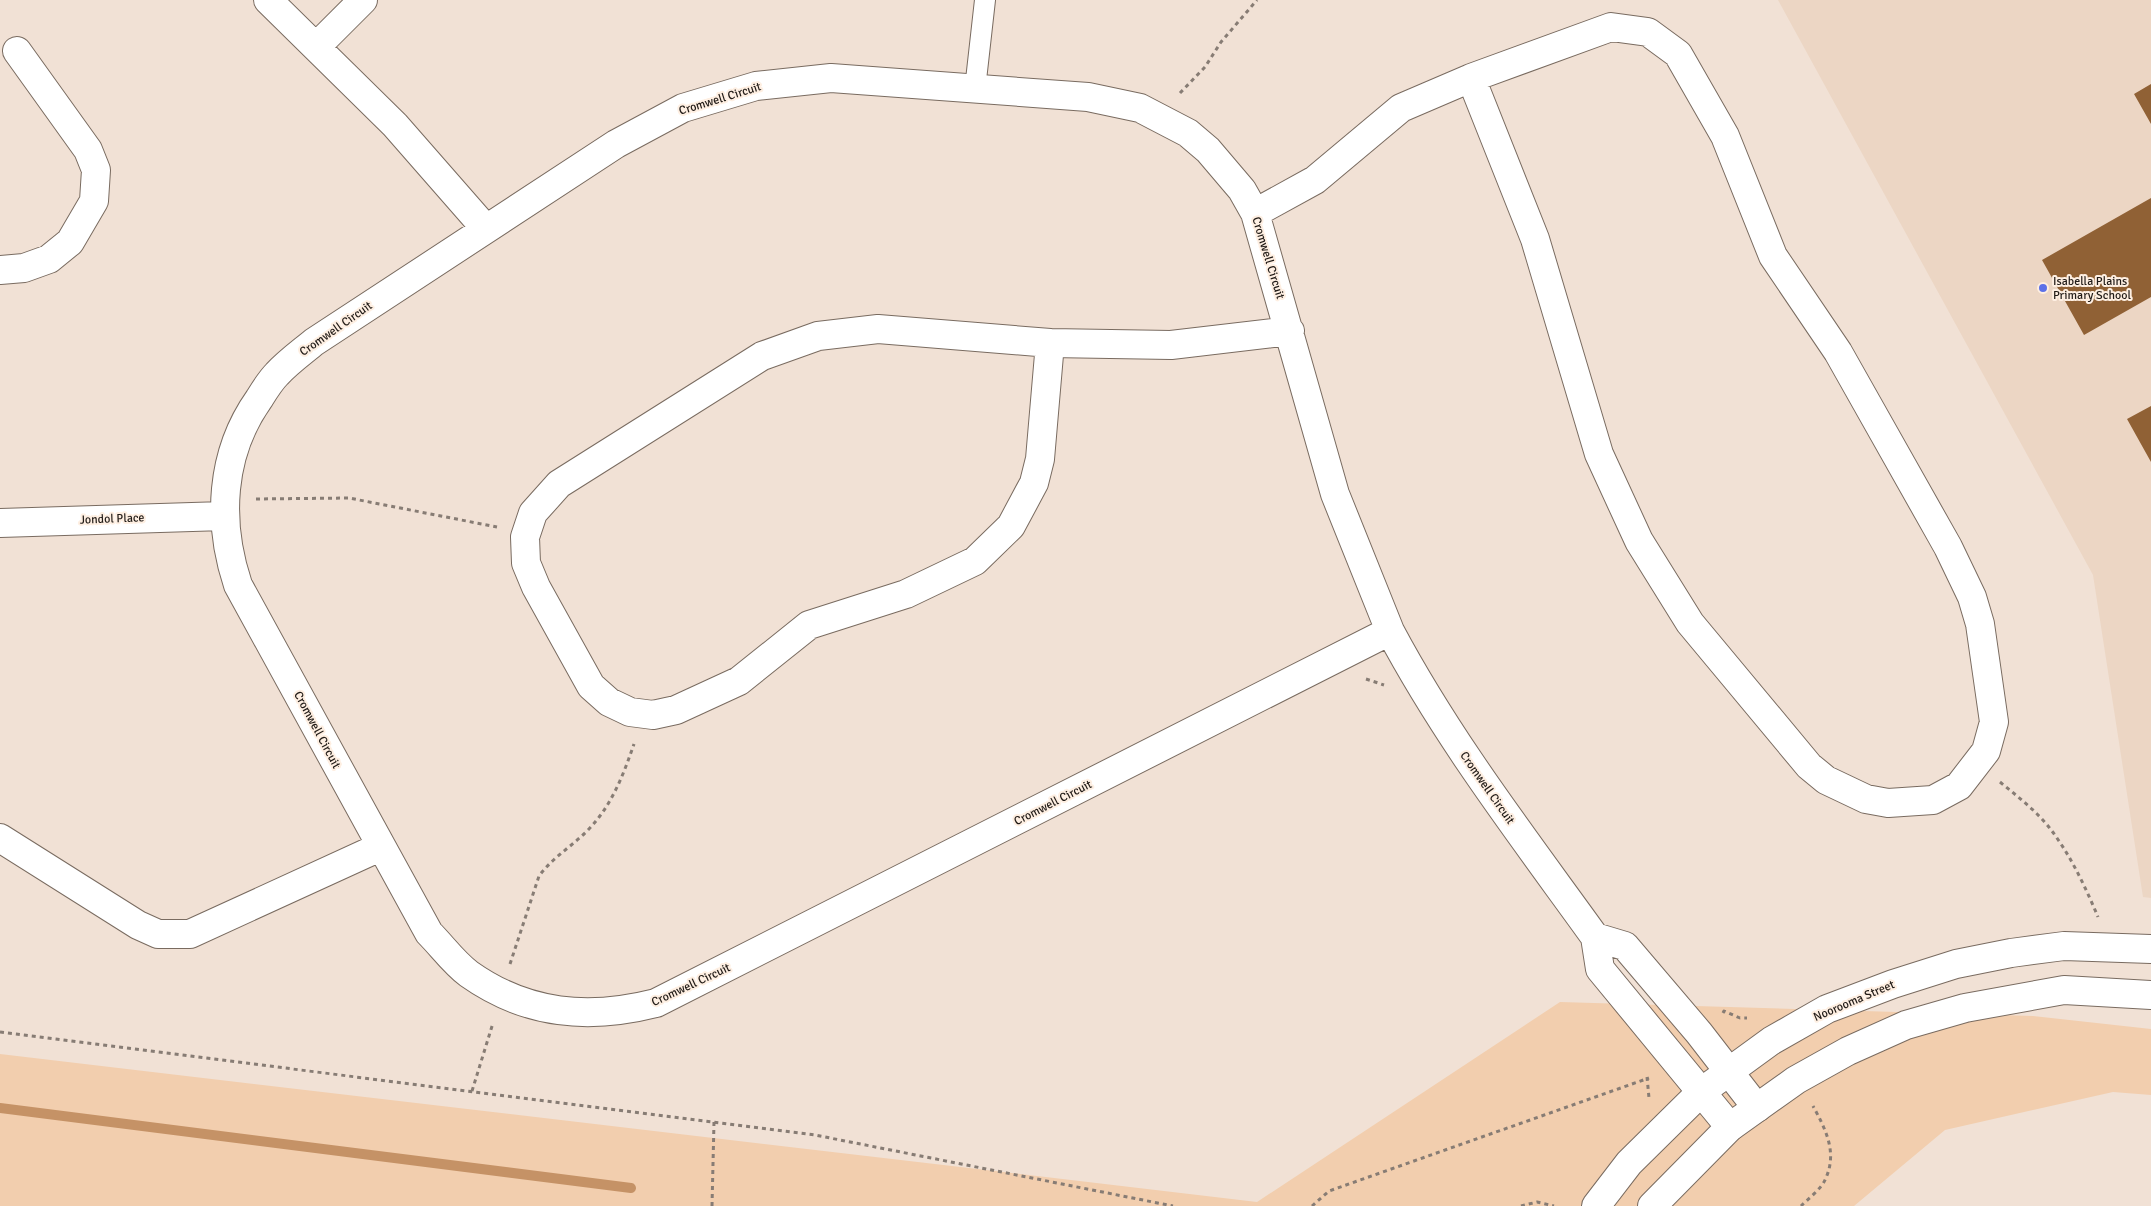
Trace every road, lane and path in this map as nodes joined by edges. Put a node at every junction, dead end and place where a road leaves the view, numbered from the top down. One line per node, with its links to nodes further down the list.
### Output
1 (268, 0): 5 (street)
2 (364, 0): 5 (street)
3 (985, 0): 8 (lane)
4 (1257, 0): 9 (path)
5 (316, 47): 11 (street)
6 (16, 51): 12 (street)
7 (1471, 78): 10 (street); 22 (street); 22 (street)
8 (975, 89): 10 (street, Cromwell Circuit); 11 (street, Cromwell Circuit)
9 (1178, 95)
10 (1255, 213): 13 (street, Cromwell Circuit)
11 (486, 229): 15 (street, Cromwell Circuit)
12 (0, 270)
13 (1290, 332): 14 (street); 18 (street, Cromwell Circuit)
14 (1050, 344): 17 (street); 21 (street)
15 (224, 508): 16 (street, Jondol Place); 17 (path); 24 (street, Cromwell Circuit)
16 (0, 523)
17 (527, 533): 21 (street)
18 (1390, 631): 26 (street, Cromwell Circuit); 28 (street, Cromwell Circuit)
19 (1357, 678): 20 (path)
20 (1387, 687)
21 (645, 714): 28 (path)
22 (1976, 764): 25 (path)
23 (0, 838): 24 (street)
24 (380, 847): 28 (street, Cromwell Circuit)
25 (2100, 924)
26 (1595, 937): 32 (street); 35 (street, Cromwell Circuit)
27 (2151, 949): 32 (street, Noorooma Street)
28 (505, 982): 34 (path)
29 (2151, 995): 37 (street)
30 (0, 1032): 34 (path)
31 (1644, 1071): 33 (path)
32 (1730, 1072): 35 (street, Noorooma Street); 37 (street)
33 (1648, 1078): 36 (path); 42 (path)
34 (472, 1092): 38 (path)
35 (1701, 1092): 39 (street, Cromwell Circuit); 45 (street, Noorooma Street)
36 (1646, 1105)
37 (1757, 1108): 39 (street)
38 (714, 1122): 40 (path); 41 (path)
39 (1730, 1127): 46 (street)
40 (712, 1206)
41 (1173, 1206)
42 (1312, 1206)
43 (1521, 1206): 44 (path)
44 (1554, 1206)
45 (1596, 1206)
46 (1652, 1206)

